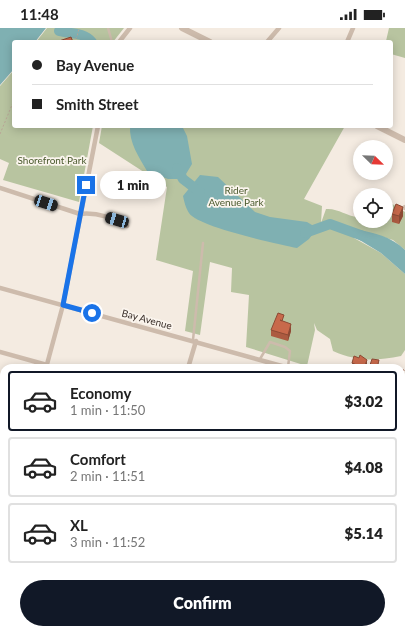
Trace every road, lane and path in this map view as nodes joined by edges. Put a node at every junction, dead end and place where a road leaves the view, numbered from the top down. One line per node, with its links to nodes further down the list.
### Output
1 (79, 28): 7 (path)
2 (108, 28): 8 (lane)
3 (130, 28): 9 (street)
4 (279, 28): 11 (street)
5 (353, 28): 12 (street)
6 (185, 29): 10 (street)
7 (75, 40)
8 (111, 40)
9 (121, 40)
10 (206, 40)
11 (269, 40)
12 (348, 40)
13 (12, 105): 16 (path)
14 (98, 128): 19 (street)
15 (381, 128): 17 (street)
16 (0, 134)
17 (405, 140)
18 (0, 188): 19 (street)
19 (80, 214): 20 (street); 23 (street)
20 (127, 226)
21 (203, 243): 24 (lane)
22 (0, 288): 23 (street, Bay Avenue)
23 (63, 305): 24 (street, Bay Avenue); 28 (street)
24 (194, 341): 26 (street, Bay Avenue); 29 (street)
25 (0, 352): 27 (street)
26 (260, 359): 30 (street, Bay Avenue); 31 (lane)
27 (40, 364)
28 (48, 364)
29 (189, 364)
30 (276, 364)
31 (289, 364)

